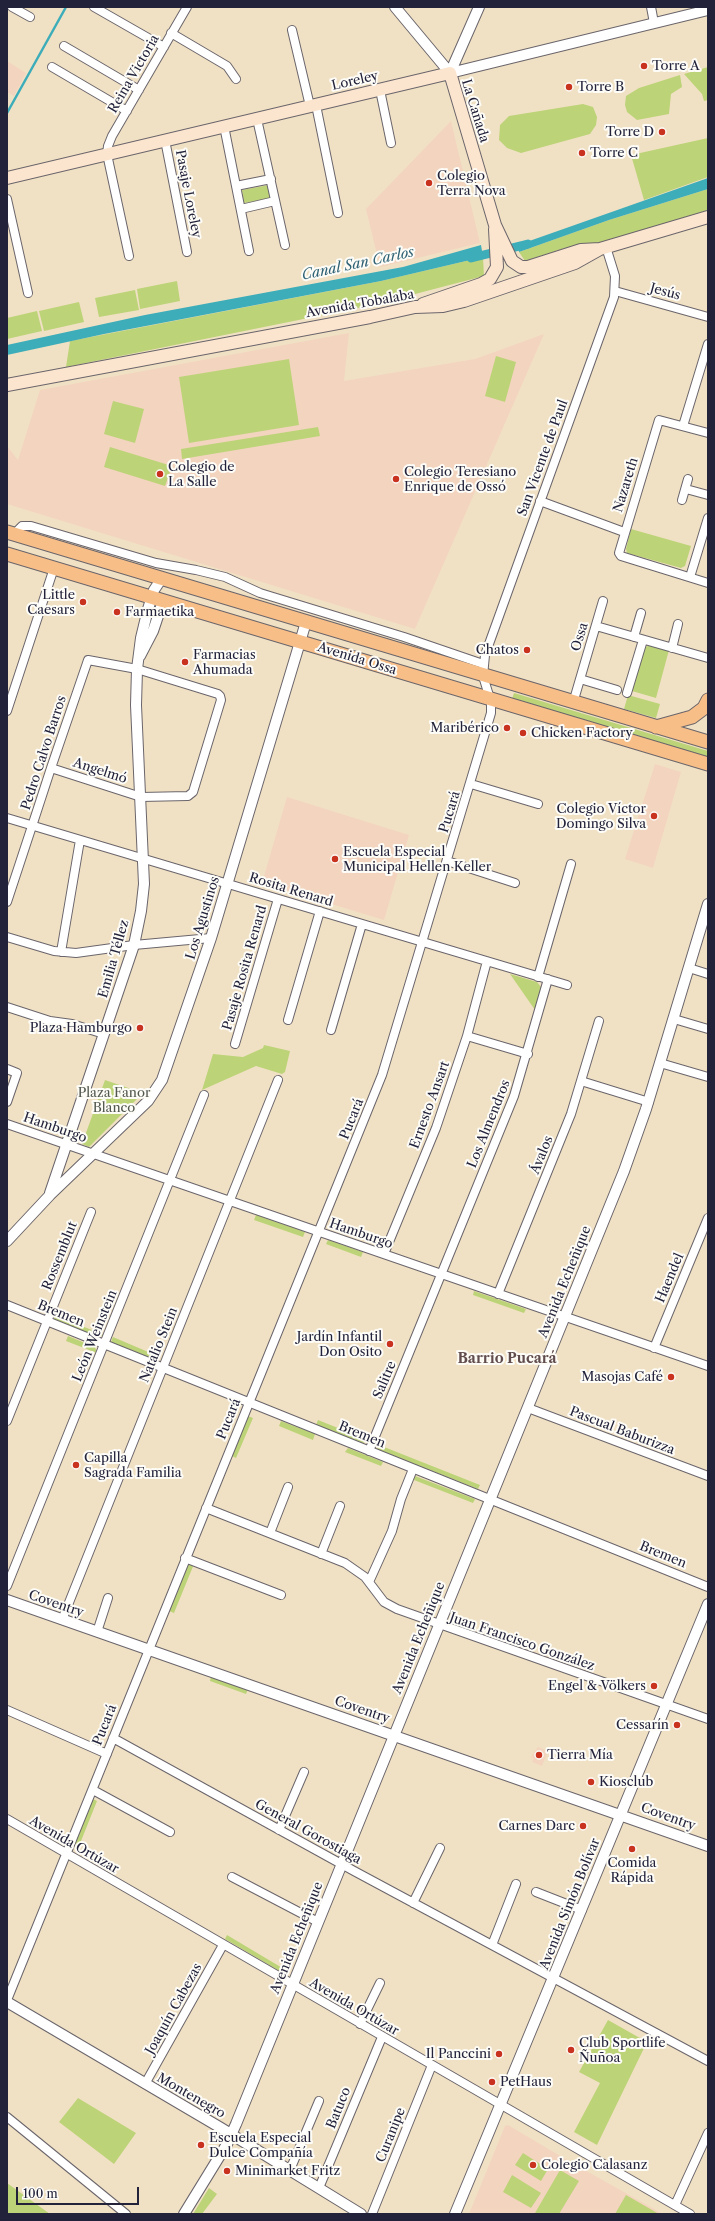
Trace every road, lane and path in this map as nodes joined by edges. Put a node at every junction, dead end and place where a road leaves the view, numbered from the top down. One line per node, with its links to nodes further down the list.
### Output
1 (12, 7): 8 (street)
2 (94, 7): 13 (street)
3 (187, 7): 11 (street, Reina Victoria)
4 (395, 7): 15 (street)
5 (479, 7): 15 (street, La Cañada)
6 (650, 7): 9 (street)
7 (708, 10): 9 (street, Loreley)
8 (30, 17)
9 (654, 23): 15 (street, Loreley)
10 (292, 30): 19 (street)
11 (172, 33): 13 (street, Reina Victoria); 16 (street)
12 (64, 46): 17 (street)
13 (164, 47): 17 (street, Reina Victoria)
14 (52, 67): 20 (street)
15 (450, 73): 18 (main road, Loreley); 35 (main road, La Cañada)
16 (236, 79)
17 (139, 90): 20 (street, Reina Victoria)
18 (380, 90): 19 (main road, Loreley); 24 (street)
19 (313, 106): 21 (main road, Loreley); 32 (street)
20 (127, 111): 25 (street, Reina Victoria)
21 (257, 119): 22 (main road, Loreley); 27 (street)
22 (224, 126): 23 (main road, Loreley); 28 (street)
23 (165, 140): 25 (main road, Loreley); 38 (street, Pasaje Loreley)
24 (391, 143)
25 (107, 154): 26 (main road, Loreley); 39 (street)
26 (7, 178)
27 (270, 179): 28 (street); 30 (street)
28 (236, 186): 31 (street)
29 (7, 199): 41 (street)
30 (276, 201): 31 (street); 34 (street)
31 (241, 209): 37 (street)
32 (338, 213)
33 (708, 217): 36 (main road, Avenida Tobalaba)
34 (285, 245)
35 (500, 245): 36 (main road, La Cañada); 42 (main road, La Cañada)
36 (603, 248): 40 (street, San Vicente de Paul); 42 (main road, Avenida Tobalaba)
37 (249, 251)
38 (187, 252)
39 (129, 256)
40 (615, 291): 43 (street, Jesús); 52 (street, San Vicente de Paul)
41 (28, 293)
42 (415, 307): 45 (main road, Avenida Tobalaba)
43 (708, 317)
44 (708, 344): 46 (street)
45 (7, 385)
46 (683, 426): 47 (street); 54 (street, Nazareth)
47 (708, 433)
48 (688, 479): 49 (street)
49 (686, 488): 50 (street); 51 (street)
50 (708, 495)
51 (682, 500)
52 (540, 501): 54 (street); 74 (street, San Vicente de Paul)
53 (708, 518): 58 (street)
54 (624, 532): 58 (street, Nazareth)
55 (10, 534): 56 (main road); 59 (main road, Avenida Ossa); 63 (street, Avenida Ossa)
56 (7, 553): 57 (main road, Avenida Ossa)
57 (54, 568): 61 (main road, Avenida Ossa); 81 (street)
58 (690, 577): 60 (street)
59 (162, 578): 61 (street, Emilia Téllez); 65 (main road, Avenida Ossa)
60 (708, 582)
61 (158, 599): 70 (main road, Avenida Ossa); 73 (street, Emilia Téllez)
62 (603, 601): 67 (street, Ossa)
63 (310, 608): 65 (street, Los Agustinos); 74 (street, Avenida Ossa)
64 (641, 613): 68 (street)
65 (306, 622): 70 (street, Los Agustinos); 74 (main road, Avenida Ossa)
66 (678, 624): 71 (street)
67 (596, 626): 68 (street); 75 (street, Ossa)
68 (634, 637): 69 (street)
69 (643, 640): 71 (street); 77 (street)
70 (300, 642): 78 (main road, Avenida Ossa); 96 (street, Los Agustinos)
71 (672, 648): 72 (street)
72 (708, 658)
73 (137, 669): 85 (street, Pedro Calvo Barros); 87 (street, Emilia Téllez); 87 (street, Angelmó)
74 (483, 670): 78 (street, Pucará); 80 (main road, Avenida Ossa)
75 (580, 680): 76 (street); 80 (street, Ossa)
76 (617, 690)
77 (627, 693)
78 (490, 698): 84 (main road, Avenida Ossa); 86 (street, Pucará)
79 (708, 700): 82 (main road)
80 (572, 703): 82 (main road, Avenida Ossa)
81 (7, 711)
82 (656, 727): 83 (main road, Avenida Ossa)
83 (708, 742)
84 (708, 764)
85 (51, 768): 87 (street, Angelmó); 90 (street, Pedro Calvo Barros)
86 (471, 784): 88 (street); 93 (street, Pucará)
87 (141, 797): 92 (street, Emilia Téllez)
88 (538, 804)
89 (7, 818): 90 (street, Rosita Renard)
90 (32, 826): 91 (street, Rosita Renard); 98 (street, Pedro Calvo Barros)
91 (80, 840): 92 (street, Rosita Renard); 106 (street)
92 (143, 859): 96 (street, Rosita Renard); 105 (street, Emilia Téllez)
93 (447, 862): 95 (street); 104 (street, Pucará)
94 (570, 864): 110 (street)
95 (515, 883)
96 (227, 884): 97 (street, Rosita Renard); 103 (street, Los Agustinos)
97 (278, 899): 100 (street, Rosita Renard); 121 (street, Pasaje Rosita Renard)
98 (7, 902)
99 (707, 909): 108 (street, Avenida Echeñique)
100 (320, 911): 101 (street, Rosita Renard); 115 (street)
101 (362, 924): 104 (street, Rosita Renard); 118 (street)
102 (7, 937): 106 (street)
103 (211, 938): 105 (street); 133 (street, Los Agustinos)
104 (423, 942): 107 (street, Rosita Renard); 139 (street, Pucará)
105 (134, 945): 106 (street); 119 (street, Emilia Téllez)
106 (61, 952)
107 (487, 961): 110 (street, Rosita Renard); 120 (street, Ernesto Ansart)
108 (689, 968): 109 (street); 114 (street, Avenida Echeñique)
109 (708, 974)
110 (538, 977): 111 (street, Rosita Renard)
111 (548, 980): 112 (street, Rosita Renard); 122 (street, Los Almendros)
112 (567, 985)
113 (7, 1007): 119 (street)
114 (674, 1019): 117 (street); 123 (street, Avenida Echeñique)
115 (288, 1020)
116 (599, 1021): 127 (street, Ávalos)
117 (708, 1029)
118 (331, 1030)
119 (104, 1034): 132 (street, Emilia Téllez)
120 (467, 1036): 122 (street); 141 (street, Ernesto Ansart)
121 (235, 1044)
122 (528, 1054): 142 (street, Los Almendros)
123 (660, 1063): 125 (street); 130 (street, Avenida Echeñique)
124 (7, 1069): 129 (street)
125 (708, 1077)
126 (278, 1080): 136 (street, Natalio Stein)
127 (582, 1082): 130 (street); 143 (street, Ávalos)
128 (204, 1095): 134 (street, León Weinstein)
129 (7, 1102)
130 (648, 1102): 145 (street, Avenida Echeñique)
131 (7, 1124): 132 (street, Hamburgo)
132 (66, 1144): 133 (street, Hamburgo); 135 (street, Emilia Téllez)
133 (94, 1154): 134 (street, Hamburgo); 135 (street, Los Agustinos)
134 (171, 1180): 136 (street, Hamburgo); 147 (street, León Weinstein)
135 (50, 1195): 140 (street, Emilia Téllez)
136 (230, 1201): 139 (street, Hamburgo); 150 (street, Natalio Stein)
137 (91, 1212): 146 (street, Rossemblut)
138 (708, 1218): 148 (street, Haendel)
139 (318, 1231): 141 (street, Hamburgo); 151 (street, Pucará)
140 (7, 1241)
141 (384, 1254): 142 (street, Hamburgo)
142 (440, 1274): 143 (street, Hamburgo); 154 (street, Salitre)
143 (498, 1294): 145 (street, Hamburgo)
144 (7, 1305): 146 (street, Bremen)
145 (565, 1317): 148 (street, Hamburgo); 152 (street, Avenida Echeñique)
146 (47, 1321): 147 (street, Bremen); 153 (street, Rossemblut)
147 (105, 1345): 150 (street, Bremen); 165 (street, León Weinstein)
148 (654, 1348): 149 (street, Hamburgo)
149 (708, 1366)
150 (163, 1368): 151 (street, Bremen); 171 (street, Natalio Stein)
151 (248, 1403): 154 (street, Bremen); 160 (street, Pucará)
152 (528, 1408): 156 (street, Pascual Baburizza); 158 (street, Avenida Echeñique)
153 (7, 1421)
154 (369, 1451): 155 (street, Bremen)
155 (413, 1469): 158 (street, Bremen); 164 (street)
156 (708, 1476)
157 (288, 1487): 161 (street)
158 (490, 1499): 166 (street, Bremen); 172 (street, Avenida Echeñique)
159 (340, 1506): 162 (street)
160 (206, 1508): 161 (street, Juan Francisco González); 163 (street, Pucará)
161 (270, 1533): 162 (street, Juan Francisco González)
162 (321, 1554): 164 (street, Juan Francisco González)
163 (186, 1558): 167 (street); 174 (street, Pucará)
164 (369, 1582): 172 (street, Juan Francisco González)
165 (7, 1586)
166 (708, 1587)
167 (281, 1595)
168 (108, 1598): 173 (street)
169 (7, 1600): 171 (street, Coventry)
170 (708, 1604): 175 (street, Avenida Simón Bolívar)
171 (62, 1620): 173 (street, Coventry)
172 (438, 1625): 175 (street, Juan Francisco González); 178 (street, Avenida Echeñique)
173 (97, 1632): 174 (street, Coventry)
174 (148, 1649): 178 (street, Coventry); 179 (street, Pucará)
175 (666, 1705): 177 (street, Juan Francisco González); 183 (street, Avenida Simón Bolívar)
176 (7, 1710): 180 (street)
177 (708, 1719)
178 (394, 1735): 183 (street, Coventry); 190 (street, Avenida Echeñique)
179 (113, 1738): 180 (street, Pucará); 185 (street, General Gorostiaga)
180 (107, 1754): 182 (street, Pucará)
181 (304, 1772): 185 (street)
182 (93, 1790): 186 (street); 189 (street, Pucará)
183 (620, 1814): 187 (street, Coventry); 195 (street, Avenida Simón Bolívar)
184 (7, 1819): 189 (street, Avenida Ortúzar)
185 (279, 1830): 190 (street, General Gorostiaga)
186 (170, 1832)
187 (708, 1846)
188 (440, 1848): 194 (street)
189 (66, 1854): 197 (street, Avenida Ortúzar); 202 (street, Pucará)
190 (342, 1864): 194 (street, General Gorostiaga); 196 (street, Avenida Echeñique)
191 (232, 1877): 196 (street)
192 (516, 1884): 198 (street)
193 (536, 1892): 195 (street)
194 (413, 1903): 198 (street, General Gorostiaga)
195 (582, 1910): 199 (street, Avenida Simón Bolívar)
196 (318, 1922): 201 (street, Avenida Echeñique)
197 (223, 1944): 201 (street, Avenida Ortúzar); 207 (street, Joaquín Cabezas)
198 (492, 1945): 199 (street, General Gorostiaga)
199 (553, 1978): 205 (street, General Gorostiaga); 209 (street, Avenida Simón Bolívar)
200 (380, 1983): 203 (street)
201 (292, 1984): 203 (street, Avenida Ortúzar); 212 (street, Avenida Echeñique)
202 (7, 2001): 207 (street, Montenegro)
203 (360, 2024): 204 (street, Avenida Ortúzar)
204 (382, 2036): 206 (street, Avenida Ortúzar); 214 (street, Batuco)
205 (708, 2061)
206 (432, 2065): 209 (street, Avenida Ortúzar); 219 (street, Curanipe)
207 (145, 2084): 212 (street, Montenegro)
208 (319, 2101): 213 (street)
209 (500, 2104): 215 (street, Avenida Ortúzar); 220 (street, Avenida Simón Bolívar)
210 (7, 2117): 216 (street)
211 (708, 2133): 215 (street)
212 (231, 2134): 213 (street, Montenegro); 217 (street, Avenida Echeñique)
213 (290, 2170): 214 (street, Montenegro)
214 (319, 2188): 218 (street, Montenegro)
215 (675, 2205): 221 (street, Avenida Ortúzar)
216 (126, 2214)
217 (184, 2214)
218 (361, 2214)
219 (372, 2214)
220 (455, 2214)
221 (690, 2214)

